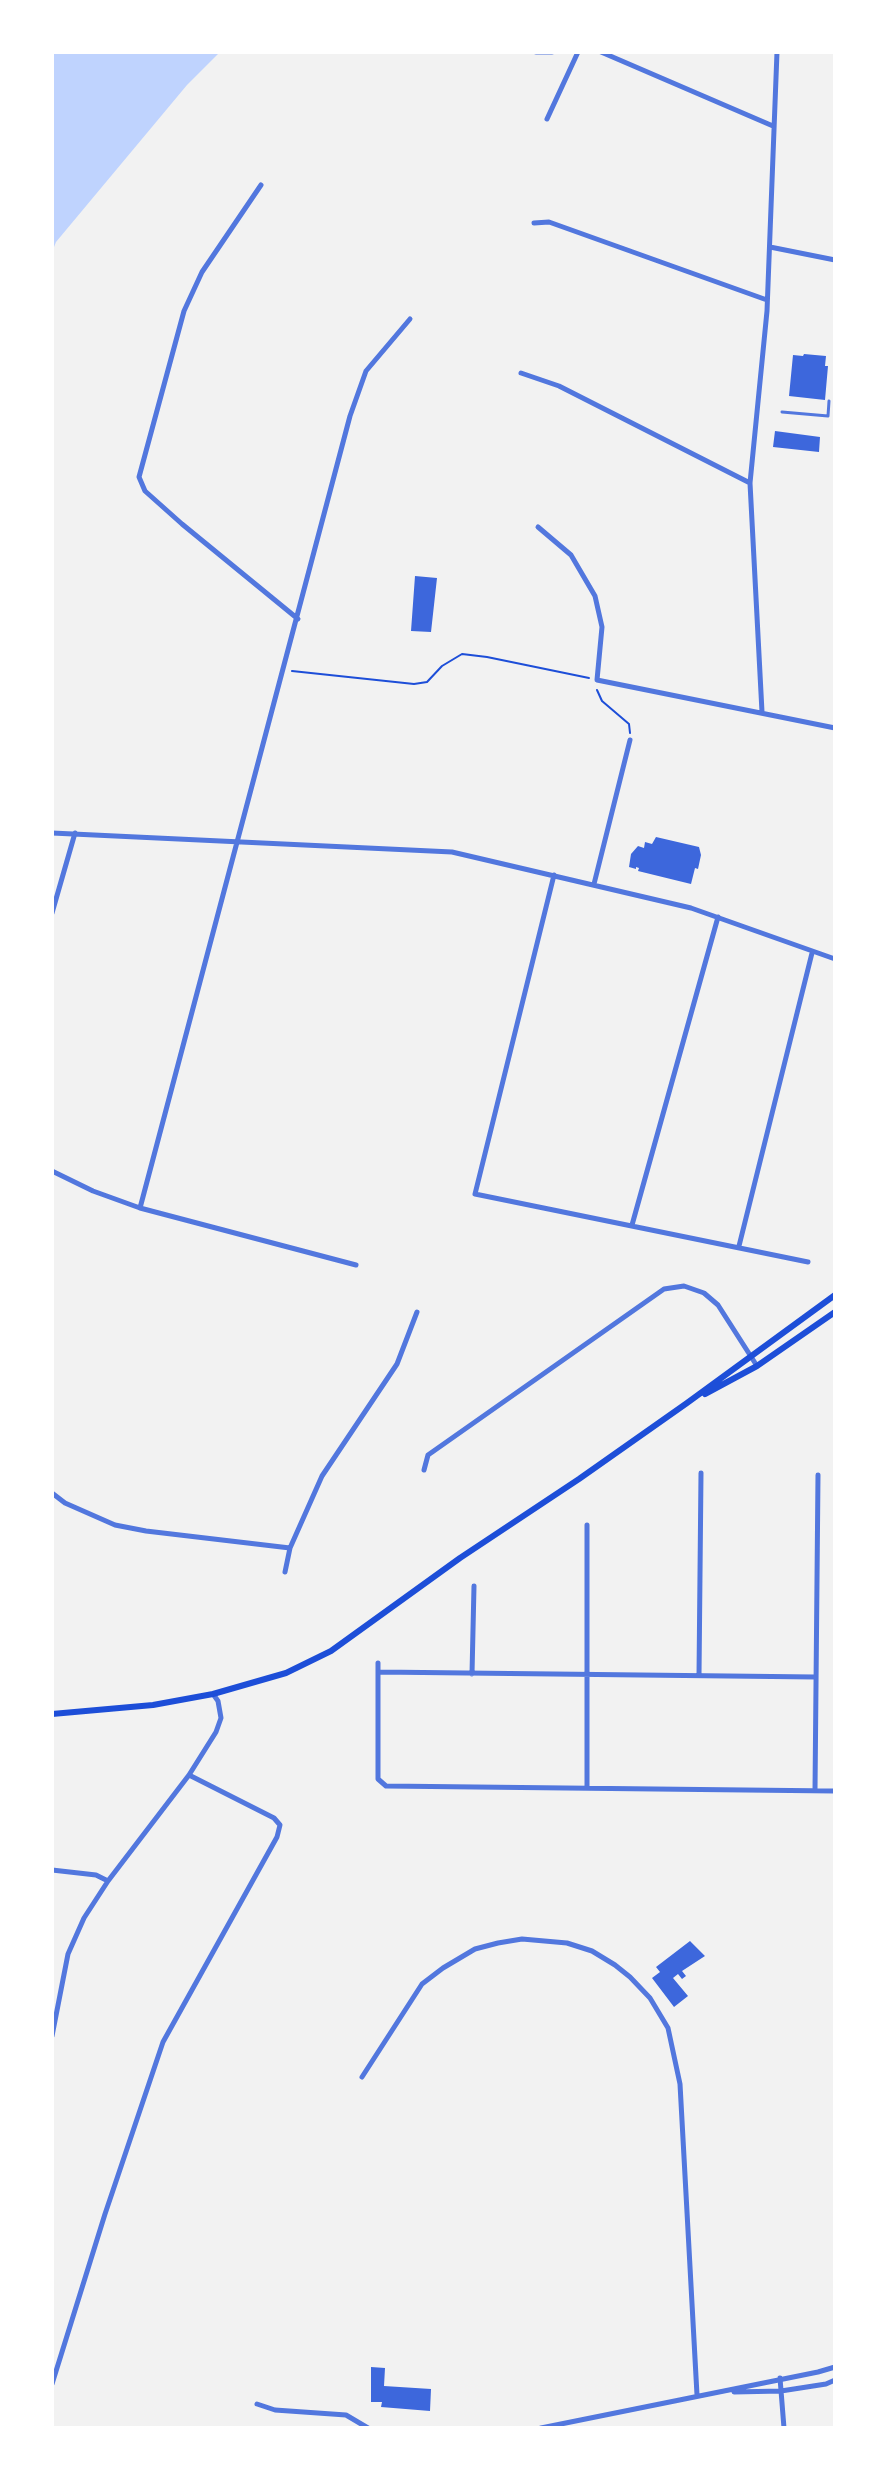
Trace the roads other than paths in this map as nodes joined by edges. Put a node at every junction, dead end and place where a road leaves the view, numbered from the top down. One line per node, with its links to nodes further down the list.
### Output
1 (536, 52): 2 (street)
2 (552, 52)
3 (578, 52): 6 (street)
4 (601, 52): 7 (street)
5 (777, 52): 7 (street)
6 (547, 119)
7 (773, 126): 10 (street)
8 (261, 185): 19 (street)
9 (534, 223): 12 (street)
10 (770, 247): 11 (street); 12 (street)
11 (835, 260)
12 (767, 300): 17 (street)
13 (410, 319): 19 (street)
14 (521, 373): 17 (street)
15 (829, 401): 16 (street)
16 (782, 412)
17 (750, 483): 20 (street)
18 (538, 527): 20 (street)
19 (298, 619): 25 (street)
20 (762, 712): 21 (street)
21 (835, 728)
22 (630, 740): 27 (street)
23 (52, 833): 24 (street)
24 (75, 833): 25 (street); 28 (street)
25 (237, 841): 26 (street); 33 (street)
26 (554, 875): 27 (street); 34 (street)
27 (594, 884): 29 (street)
28 (52, 913)
29 (718, 917): 30 (street); 34 (street)
30 (812, 953): 31 (street); 35 (street)
31 (835, 959)
32 (52, 1171): 33 (street)
33 (140, 1208): 37 (street)
34 (632, 1225): 35 (street)
35 (739, 1246): 36 (street)
36 (808, 1262)
37 (356, 1265)
38 (835, 1295): 41 (main road)
39 (417, 1312): 49 (street)
40 (835, 1312): 42 (main road)
41 (750, 1356): 42 (street); 43 (main road); 44 (street)
42 (757, 1366): 43 (main road)
43 (687, 1403): 58 (main road)
44 (424, 1470)
45 (701, 1473): 56 (street)
46 (818, 1475): 57 (street)
47 (52, 1493): 49 (street)
48 (587, 1525): 55 (street)
49 (290, 1548): 50 (street)
50 (285, 1572)
51 (474, 1586): 54 (street)
52 (378, 1663): 53 (street)
53 (379, 1672): 54 (street); 61 (street)
54 (472, 1674): 55 (street)
55 (588, 1674): 56 (street); 61 (street)
56 (699, 1675): 57 (street)
57 (815, 1677): 62 (street)
58 (213, 1694): 59 (main road); 60 (street)
59 (52, 1714)
60 (189, 1775): 65 (street); 72 (street)
61 (587, 1788): 62 (street)
62 (815, 1790): 63 (street)
63 (835, 1791)
64 (52, 1870): 65 (street)
65 (108, 1881): 66 (street)
66 (53, 2018): 67 (street)
67 (52, 2036)
68 (362, 2077): 75 (street)
69 (835, 2367): 70 (street)
70 (780, 2378): 73 (street); 74 (street)
71 (835, 2380): 73 (street)
72 (52, 2384)
73 (781, 2391): 74 (street); 79 (street)
74 (721, 2392): 75 (street)
75 (697, 2395): 78 (street)
76 (257, 2404): 77 (street)
77 (368, 2428)
78 (541, 2428)
79 (784, 2428)

